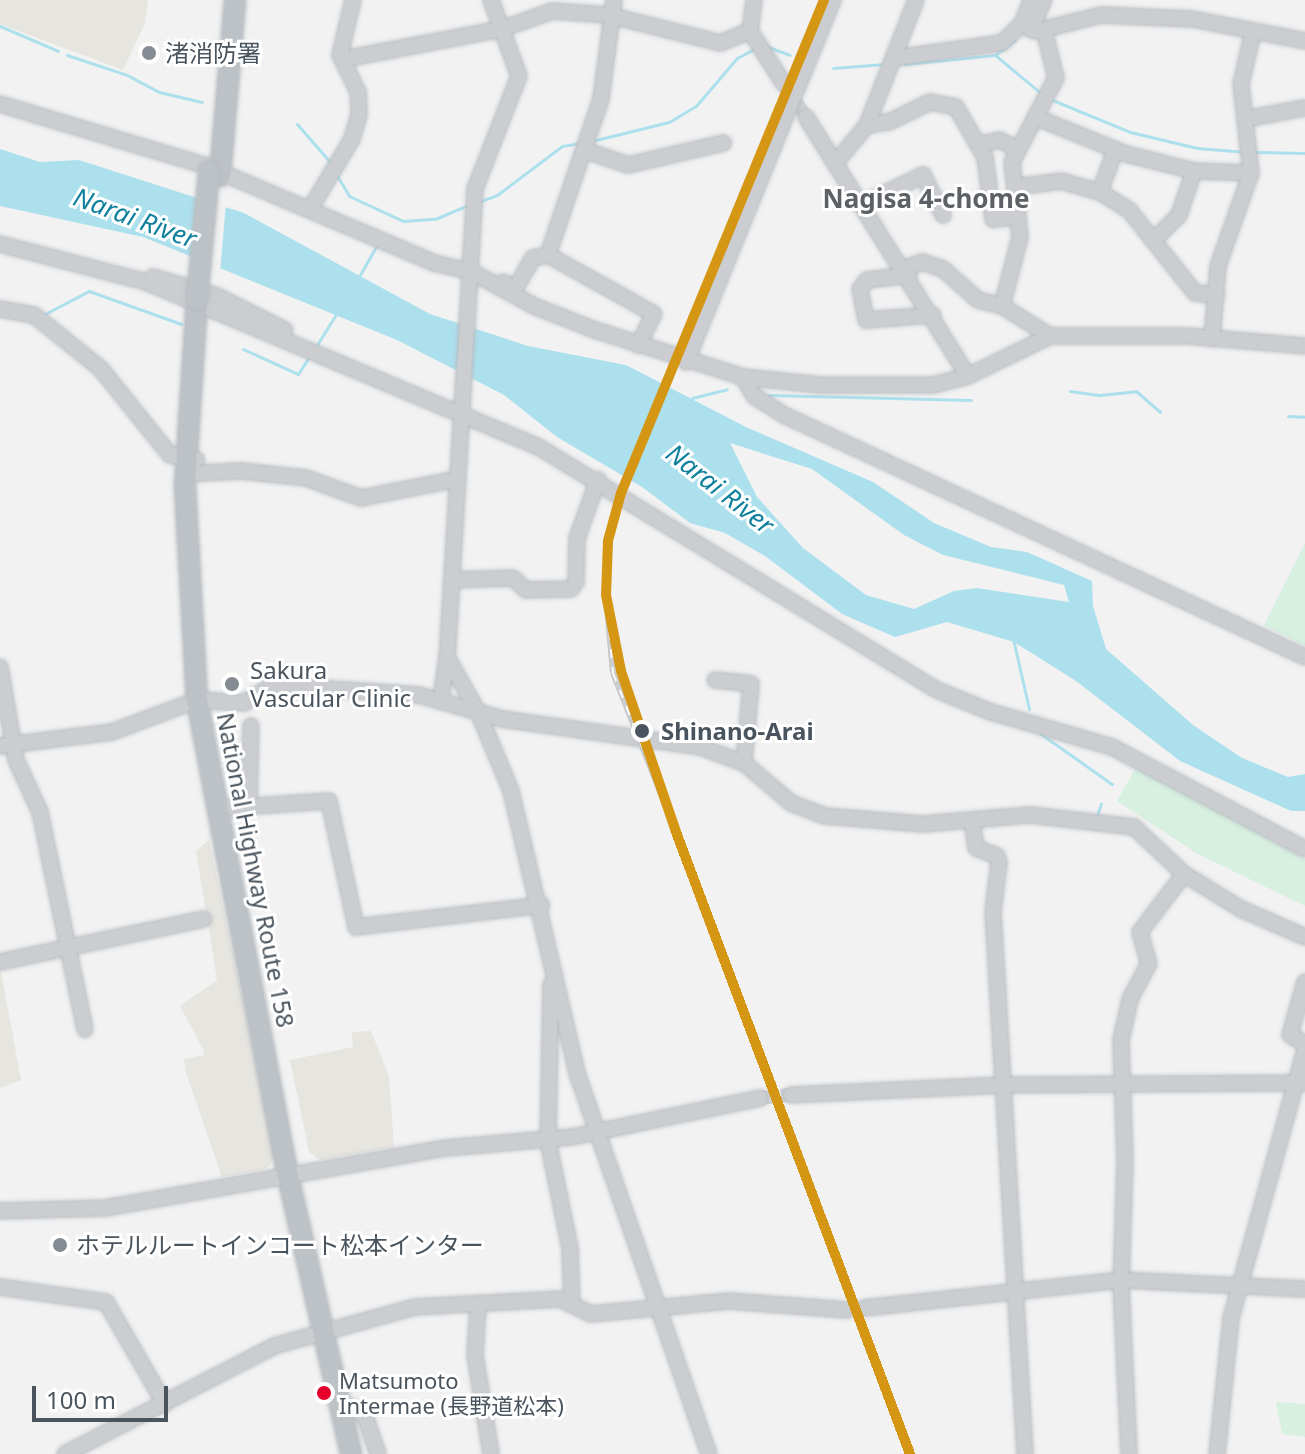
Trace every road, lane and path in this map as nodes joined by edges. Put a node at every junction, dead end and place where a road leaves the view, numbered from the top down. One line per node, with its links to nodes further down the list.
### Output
1 (224, 0): 33 (highway, National Highway Route 158)
2 (235, 0): 33 (highway, National Highway Route 158)
3 (353, 0): 18 (street)
4 (491, 0): 13 (street)
5 (614, 0): 11 (street)
6 (754, 0): 16 (street)
7 (833, 0): 58 (street)
8 (916, 0): 17 (street)
9 (1031, 0): 12 (street)
10 (1044, 0): 12 (street)
11 (608, 15): 13 (street); 16 (street); 28 (street)
12 (1030, 28): 14 (street); 17 (street); 23 (street)
13 (502, 29): 18 (street); 46 (street)
14 (1253, 32): 15 (street); 24 (street)
15 (1305, 41)
16 (757, 42): 19 (street)
17 (896, 58): 25 (street)
18 (344, 59): 38 (street)
19 (784, 84)
20 (0, 104): 33 (street)
21 (1305, 108): 24 (street)
22 (806, 117): 31 (street)
23 (1035, 117): 29 (street); 30 (street)
24 (1245, 119): 34 (street)
25 (867, 125): 27 (street); 31 (street)
26 (723, 143): 28 (street)
27 (981, 144): 29 (street); 40 (street)
28 (584, 150): 43 (street)
29 (1018, 150): 35 (street)
30 (1115, 150): 32 (street); 36 (street)
31 (836, 162): 37 (street)
32 (1194, 171): 34 (street); 41 (street)
33 (215, 172): 38 (street); 49 (highway, National Highway Route 158, bridge)
34 (1251, 173): 48 (street)
35 (1015, 187): 36 (street); 40 (street)
36 (1100, 192): 41 (street)
37 (863, 204): 39 (street); 45 (street)
38 (310, 209): 46 (street)
39 (943, 215)
40 (1018, 217): 50 (street)
41 (1153, 241): 48 (street)
42 (0, 244): 44 (street)
43 (548, 255): 47 (street); 55 (street)
44 (75, 264): 49 (street); 57 (street)
45 (907, 272): 50 (street); 52 (street); 52 (street)
46 (472, 276): 55 (street); 61 (street)
47 (499, 280)
48 (1217, 295): 54 (street)
49 (202, 303): 57 (street); 62 (highway, National Highway Route 158)
50 (1002, 306): 53 (street)
51 (0, 309): 62 (street)
52 (933, 315): 59 (street)
53 (1050, 336): 54 (street); 59 (street)
54 (1212, 339): 56 (street)
55 (638, 345): 58 (street)
56 (1305, 346)
57 (322, 355): 61 (street)
58 (686, 362): 60 (street)
59 (968, 376): 60 (street)
60 (743, 377): 67 (street)
61 (465, 416): 63 (street); 64 (street)
62 (191, 467): 64 (street); 71 (highway, National Highway Route 158)
63 (598, 480): 65 (street); 79 (street)
64 (458, 483): 65 (street)
65 (453, 580): 66 (street)
66 (447, 657): 70 (street); 72 (street)
67 (1305, 657)
68 (0, 667): 74 (street)
69 (715, 680): 75 (street)
70 (441, 699): 71 (street); 72 (street)
71 (202, 702): 74 (street); 77 (highway, National Highway Route 158); 97 (highway, National Highway Route 158)
72 (479, 714): 75 (street); 81 (street)
73 (251, 726): 76 (street)
74 (7, 744): 84 (street)
75 (744, 763): 78 (street)
76 (249, 806): 77 (street); 81 (street)
77 (225, 808): 97 (highway, National Highway Route 158)
78 (972, 820): 80 (street); 92 (street)
79 (1305, 849)
80 (1184, 874): 83 (street); 90 (street)
81 (542, 905): 86 (street)
82 (204, 919): 84 (street)
83 (1305, 937)
84 (69, 947): 85 (street); 88 (street)
85 (0, 962)
86 (553, 980): 95 (street); 96 (street)
87 (1305, 982): 89 (street)
88 (85, 1029)
89 (1305, 1047): 91 (street)
90 (1120, 1083): 91 (street); 92 (street); 99 (street)
91 (1300, 1084): 101 (street)
92 (1004, 1085): 93 (street); 103 (street)
93 (791, 1095)
94 (760, 1098): 95 (street)
95 (596, 1131): 96 (street); 106 (street)
96 (548, 1141): 97 (street); 104 (street)
97 (295, 1175): 98 (street); 109 (highway, National Highway Route 158)
98 (0, 1211)
99 (1121, 1280): 101 (street); 103 (street); 119 (street)
100 (0, 1287): 110 (street)
101 (1238, 1287): 102 (street); 120 (street)
102 (1305, 1289)
103 (1017, 1292): 107 (street); 118 (street)
104 (572, 1304): 105 (street); 106 (street)
105 (478, 1306): 109 (street); 116 (street)
106 (660, 1308): 108 (street); 117 (street)
107 (864, 1308)
108 (848, 1310)
109 (327, 1330): 110 (street); 111 (highway, National Highway Route 158); 113 (highway, National Highway Route 158)
110 (165, 1404): 112 (street)
111 (351, 1407): 114 (highway, National Highway Route 158); 115 (street)
112 (65, 1454)
113 (351, 1454)
114 (362, 1454)
115 (378, 1454)
116 (491, 1454)
117 (709, 1454)
118 (1025, 1454)
119 (1129, 1454)
120 (1217, 1454)

